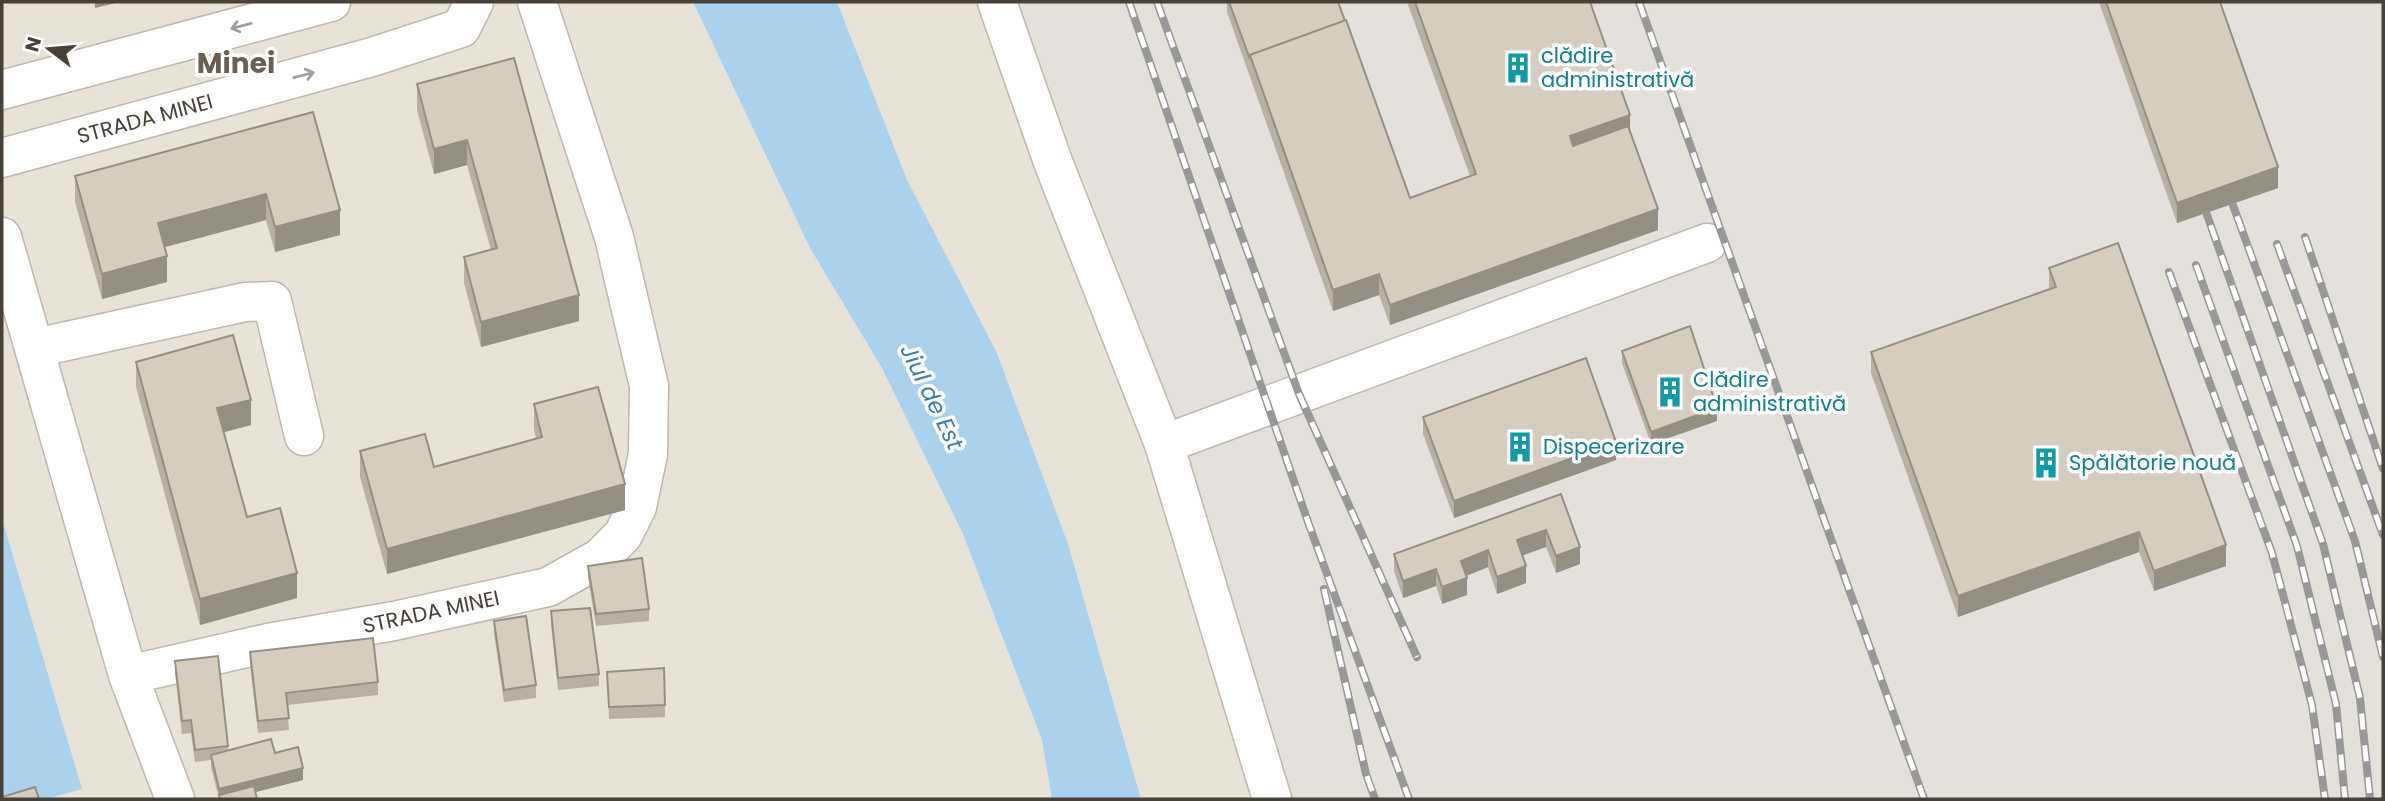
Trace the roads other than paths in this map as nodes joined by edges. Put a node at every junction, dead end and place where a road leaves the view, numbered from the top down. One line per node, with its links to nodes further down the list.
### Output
1 (331, 2): 5 (street, one-way to 5)
2 (474, 2): 6 (street, STRADA MINEI, one-way to 2)
3 (537, 2): 12 (street, STRADA MINEI)
4 (997, 2): 11 (street)
5 (2, 90)
6 (2, 158)
7 (2, 237): 9 (street)
8 (1707, 243): 11 (street)
9 (35, 348): 10 (street); 12 (street)
10 (304, 436)
11 (1164, 444): 14 (street)
12 (128, 675): 13 (street)
13 (175, 799)
14 (1272, 799)

